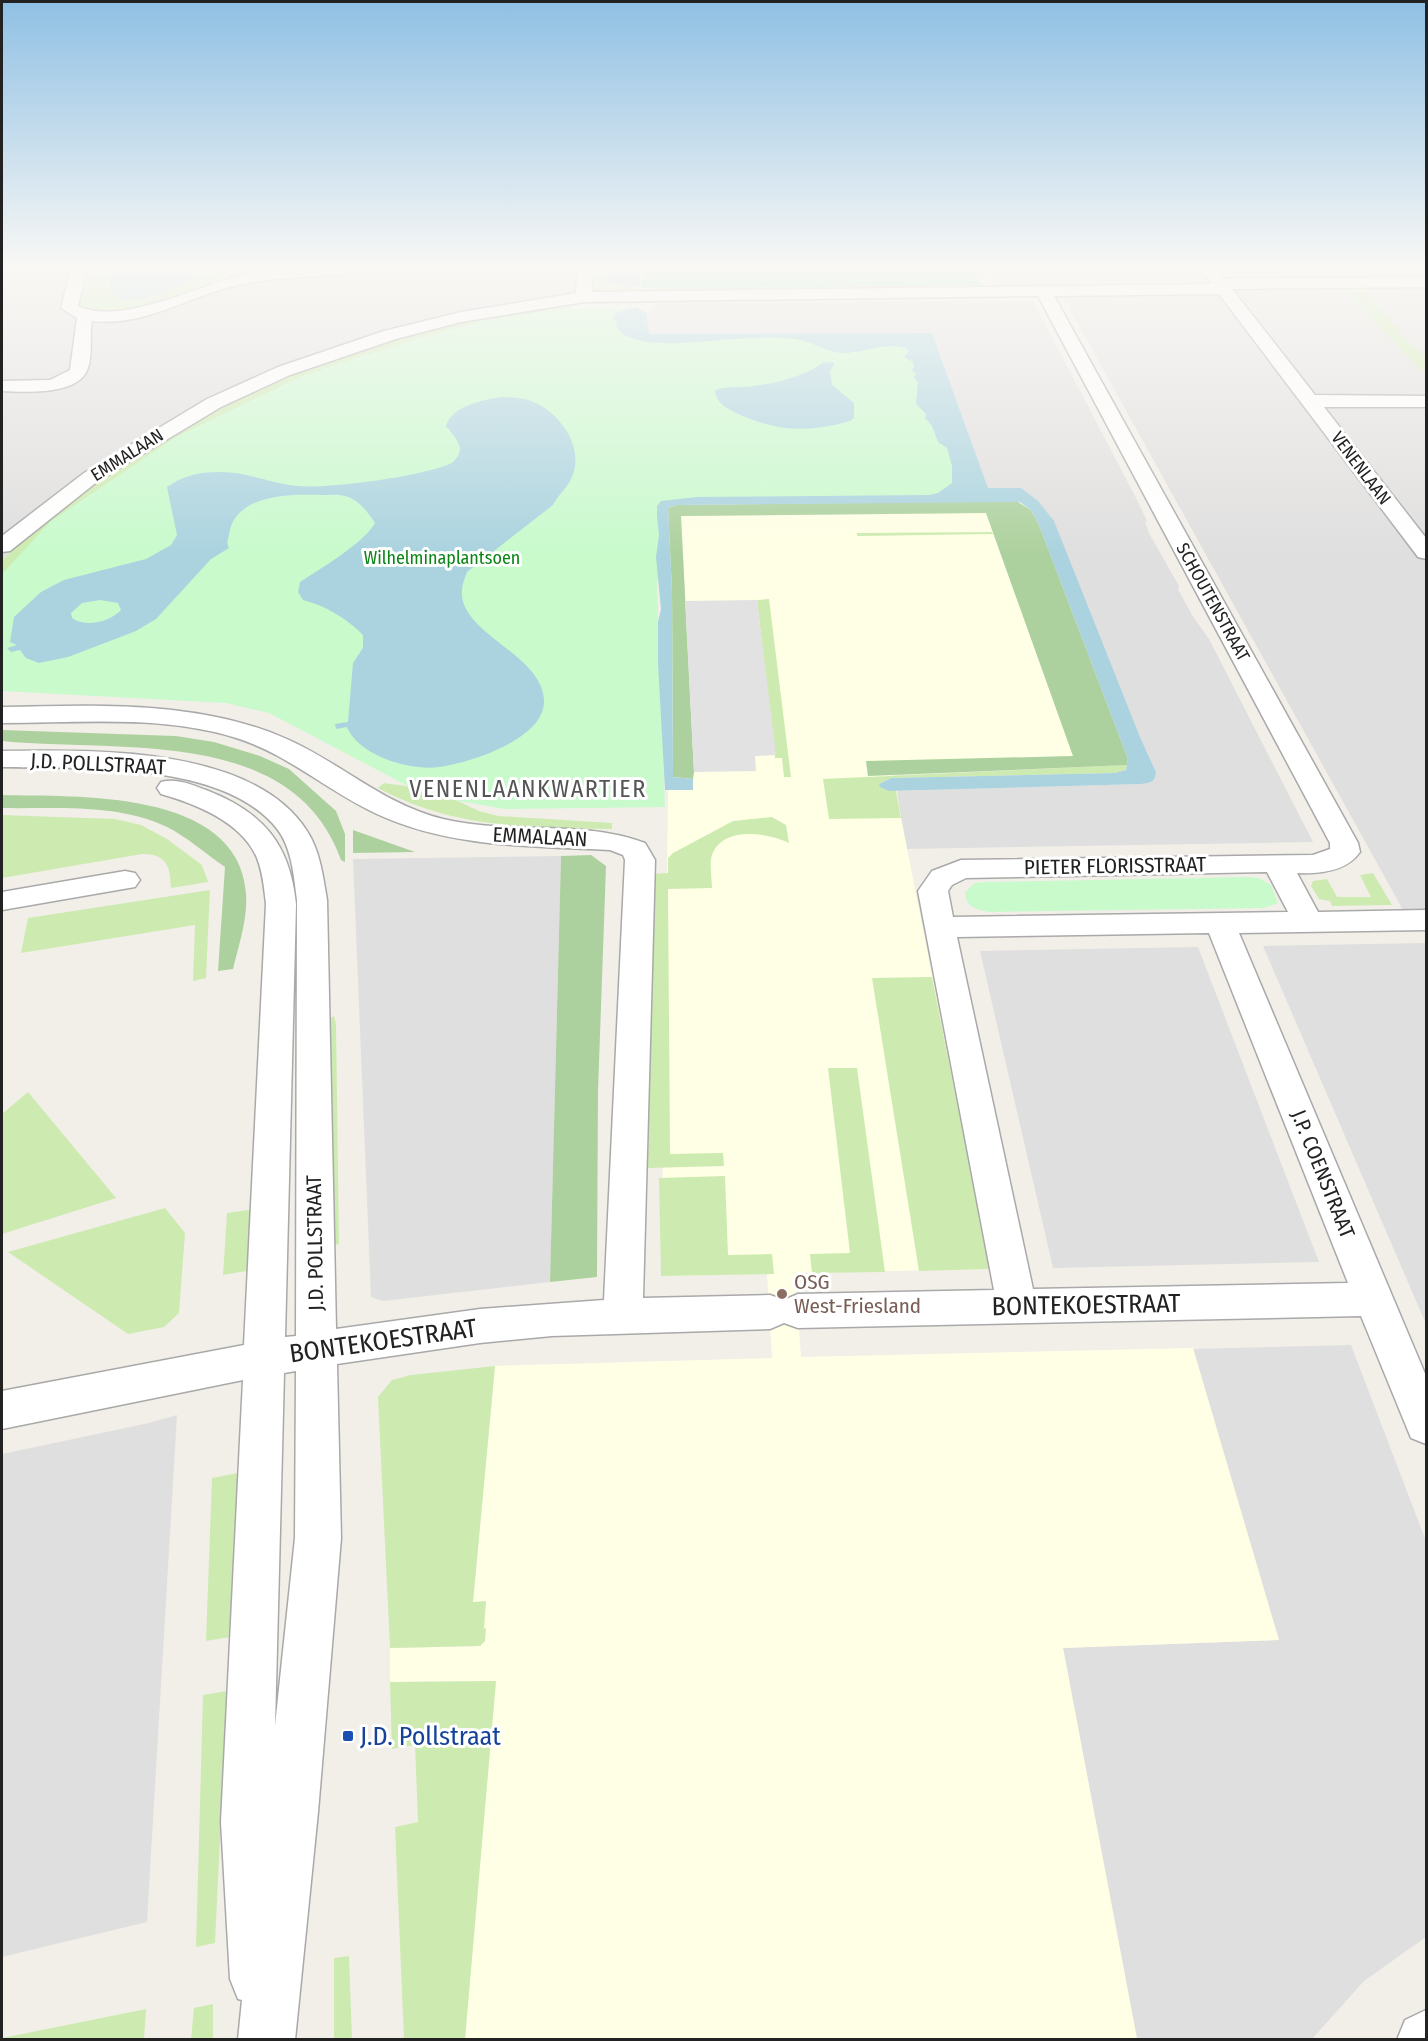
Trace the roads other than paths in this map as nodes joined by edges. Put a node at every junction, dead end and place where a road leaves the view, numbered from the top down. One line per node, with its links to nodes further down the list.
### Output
1 (80, 364): 5 (street)
2 (306, 364): 8 (street, EMMALAAN)
3 (1083, 364): 13 (street, SCHOUTENSTRAAT)
4 (1282, 364): 6 (street, VENENLAAN)
5 (2, 386)
6 (1310, 401): 7 (street); 9 (street, VENENLAAN)
7 (1426, 401)
8 (2, 546)
9 (1426, 552)
10 (2, 715): 22 (street, EMMALAAN)
11 (2, 759): 23 (street, J.D. POLLSTRAAT)
12 (2, 778): 24 (street, J.D. POLLSTRAAT)
13 (1277, 863): 17 (street); 19 (street, PIETER FLORISSTRAAT)
14 (124, 880): 15 (street)
15 (2, 901)
16 (1426, 920): 17 (street)
17 (1308, 922): 18 (street)
18 (1220, 923): 19 (street); 20 (street, J.P. COENSTRAAT)
19 (940, 927): 21 (street, PIETER FLORISSTRAAT)
20 (1375, 1299): 21 (street, BONTEKOESTRAAT); 26 (street, J.P. COENSTRAAT)
21 (1017, 1307): 22 (street, BONTEKOESTRAAT)
22 (623, 1315): 23 (street, BONTEKOESTRAAT)
23 (316, 1349): 24 (street, BONTEKOESTRAAT); 27 (street, J.D. POLLSTRAAT)
24 (264, 1358): 25 (street, BONTEKOESTRAAT); 27 (street, J.D. POLLSTRAAT)
25 (2, 1410)
26 (1426, 1425)
27 (265, 2040)

